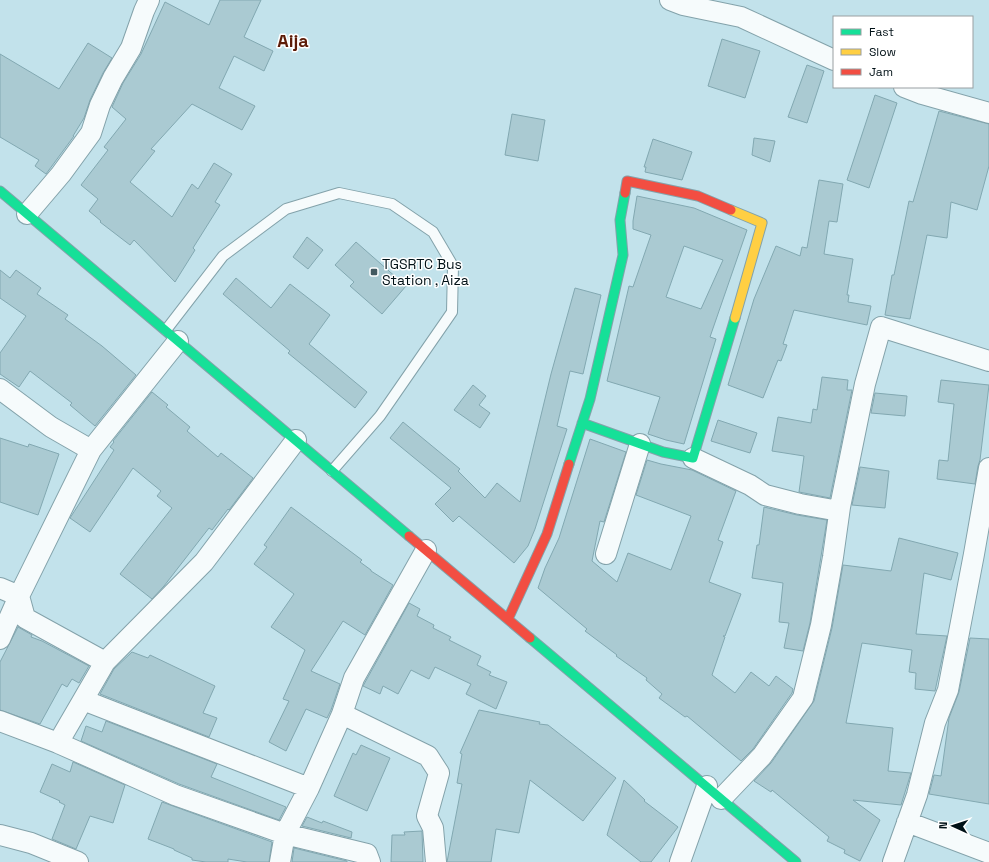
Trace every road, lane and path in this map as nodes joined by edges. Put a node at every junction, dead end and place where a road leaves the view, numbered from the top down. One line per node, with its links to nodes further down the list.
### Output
1 (149, 0): 7 (street)
2 (670, 0): 3 (street)
3 (833, 60)
4 (907, 88): 5 (street)
5 (989, 113)
6 (0, 191): 7 (main road)
7 (27, 214): 8 (main road)
8 (172, 336): 12 (main road); 14 (street); 17 (lane)
9 (989, 360): 18 (street)
10 (0, 389): 14 (street)
11 (582, 423): 13 (main road); 15 (main road); 23 (main road)
12 (296, 440): 17 (main road); 25 (street)
13 (640, 444): 15 (main road); 20 (street)
14 (91, 450): 22 (street)
15 (693, 458): 18 (street)
16 (989, 468): 32 (street)
17 (332, 471): 19 (main road)
18 (839, 511): 31 (street)
19 (426, 550): 23 (main road); 27 (street)
20 (606, 554)
21 (0, 588): 22 (street)
22 (19, 596): 24 (street); 25 (street)
23 (508, 619): 31 (main road)
24 (0, 640)
25 (105, 662): 26 (street)
26 (83, 700): 29 (street); 30 (street)
27 (342, 714): 30 (street); 39 (street)
28 (0, 721): 29 (street)
29 (58, 743): 33 (street)
30 (309, 788): 33 (street)
31 (714, 792): 40 (street); 41 (main road)
32 (907, 822): 35 (street); 42 (street)
33 (285, 834): 37 (street); 38 (street)
34 (0, 835): 36 (street)
35 (989, 853)
36 (78, 862)
37 (280, 862)
38 (370, 862)
39 (436, 862)
40 (680, 862)
41 (796, 862)
42 (893, 862)

